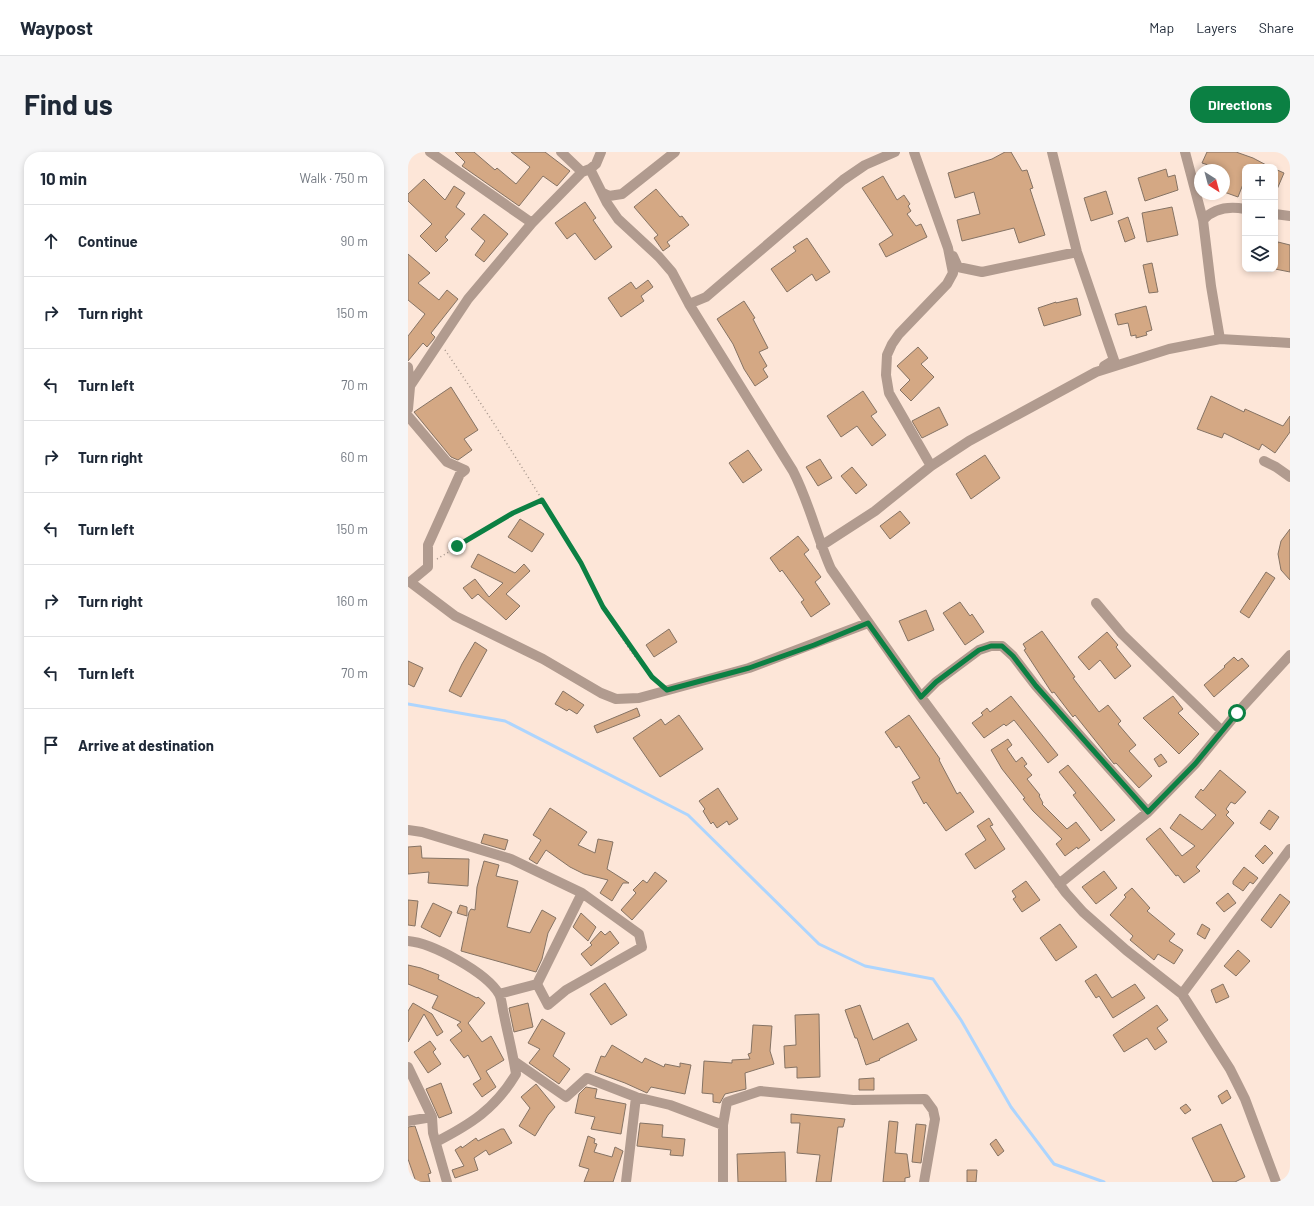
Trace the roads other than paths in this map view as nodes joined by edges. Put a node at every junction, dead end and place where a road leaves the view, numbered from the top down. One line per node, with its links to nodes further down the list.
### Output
1 (430, 152): 16 (street)
2 (561, 152): 10 (street)
3 (602, 152): 10 (street)
4 (675, 152): 11 (street)
5 (895, 152): 19 (street)
6 (902, 152): 9 (street)
7 (1052, 152): 18 (street)
8 (1185, 152): 15 (street)
9 (915, 157): 17 (street)
10 (586, 171): 11 (street); 16 (street)
11 (603, 193): 19 (street)
12 (1242, 209): 15 (street)
13 (1278, 214): 14 (street)
14 (1290, 216)
15 (1203, 220): 20 (street)
16 (532, 223): 26 (street)
17 (948, 248): 18 (street); 30 (street)
18 (1077, 252): 22 (street)
19 (689, 304): 32 (street)
20 (1220, 339): 21 (street); 23 (street)
21 (1290, 343)
22 (1114, 360): 23 (street); 25 (street)
23 (1128, 362): 25 (street)
24 (408, 367): 26 (street)
25 (1096, 372): 30 (street)
26 (409, 388): 27 (street)
27 (408, 409)
28 (408, 416): 34 (street)
29 (1264, 462): 31 (street)
30 (931, 466): 32 (street)
31 (1290, 477)
32 (821, 546): 34 (street)
33 (1096, 603): 37 (street)
34 (868, 623): 36 (street)
35 (1290, 655): 37 (street)
36 (921, 697): 38 (street); 41 (street)
37 (1222, 731): 38 (street)
38 (1148, 812): 41 (street)
39 (408, 830): 42 (street)
40 (1290, 849): 46 (street)
41 (1058, 884): 46 (street)
42 (582, 893): 44 (street); 44 (street)
43 (408, 941): 45 (street)
44 (536, 984): 45 (street)
45 (499, 994): 47 (street)
46 (1182, 994): 58 (street)
47 (514, 1060): 49 (street); 53 (street)
48 (408, 1067): 50 (street)
49 (636, 1097): 52 (street); 55 (street)
50 (432, 1116): 51 (street); 53 (street)
51 (408, 1120)
52 (723, 1125): 56 (street); 57 (street)
53 (436, 1142): 54 (street)
54 (447, 1182)
55 (626, 1182)
56 (723, 1182)
57 (924, 1182)
58 (1276, 1182)

